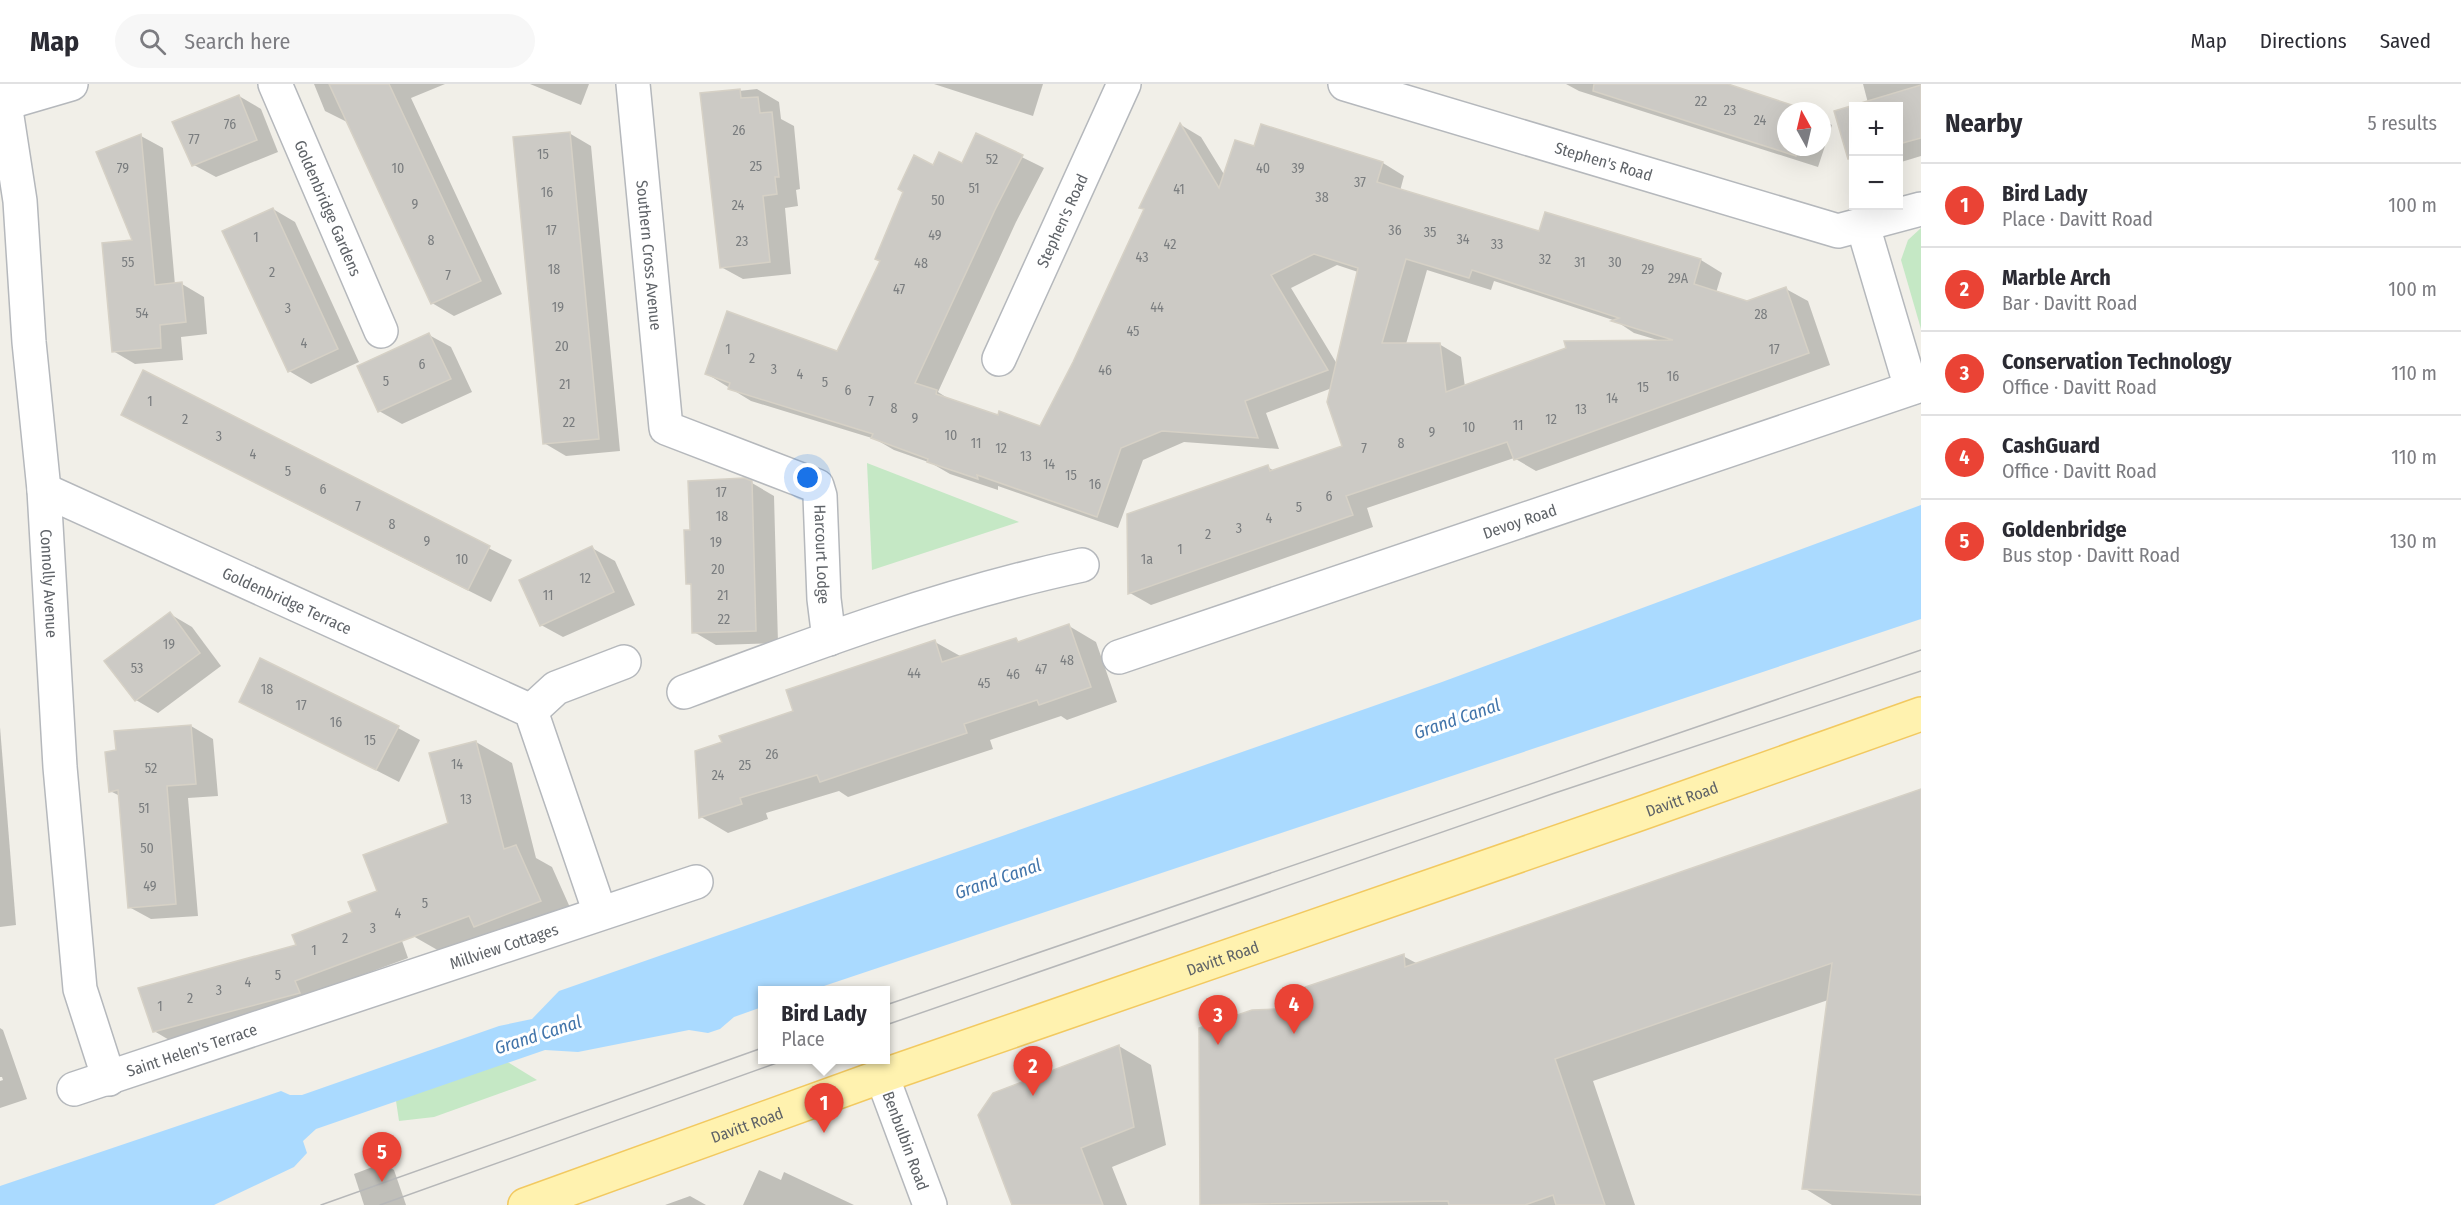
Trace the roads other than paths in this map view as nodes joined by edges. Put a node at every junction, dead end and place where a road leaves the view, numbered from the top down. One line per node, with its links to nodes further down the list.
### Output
1 (72, 84): 6 (street)
2 (275, 84): 9 (street, Goldenbridge Gardens)
3 (633, 84): 12 (street, Southern Cross Avenue)
4 (1124, 84): 10 (street, Stephen's Road)
5 (1345, 84): 8 (street, Stephen's Road)
6 (4, 93): 13 (street, Connolly Avenue)
7 (1921, 208): 8 (street, Stephen's Road)
8 (1863, 226): 11 (street)
9 (381, 331)
10 (999, 359)
11 (1916, 386): 16 (street, Devoy Road)
12 (666, 428): 15 (street, Harcourt Lodge)
13 (44, 490): 19 (street, Goldenbridge Terrace); 25 (street, Connolly Avenue)
14 (1082, 565): 15 (street)
15 (829, 639): 18 (street)
16 (1119, 657)
17 (624, 662): 19 (street)
18 (684, 692)
19 (531, 711): 22 (street)
20 (1921, 714): 24 (main road, Davitt Road)
21 (696, 882): 22 (street, Millview Cottages)
22 (600, 913): 23 (street, Millview Cottages)
23 (311, 1012): 25 (street, Saint Helen's Terrace)
24 (882, 1076): 27 (main road, Davitt Road); 28 (street, Benbulbin Road)
25 (109, 1079): 26 (street, Saint Helen's Terrace)
26 (74, 1089)
27 (525, 1205)
28 (930, 1205)

